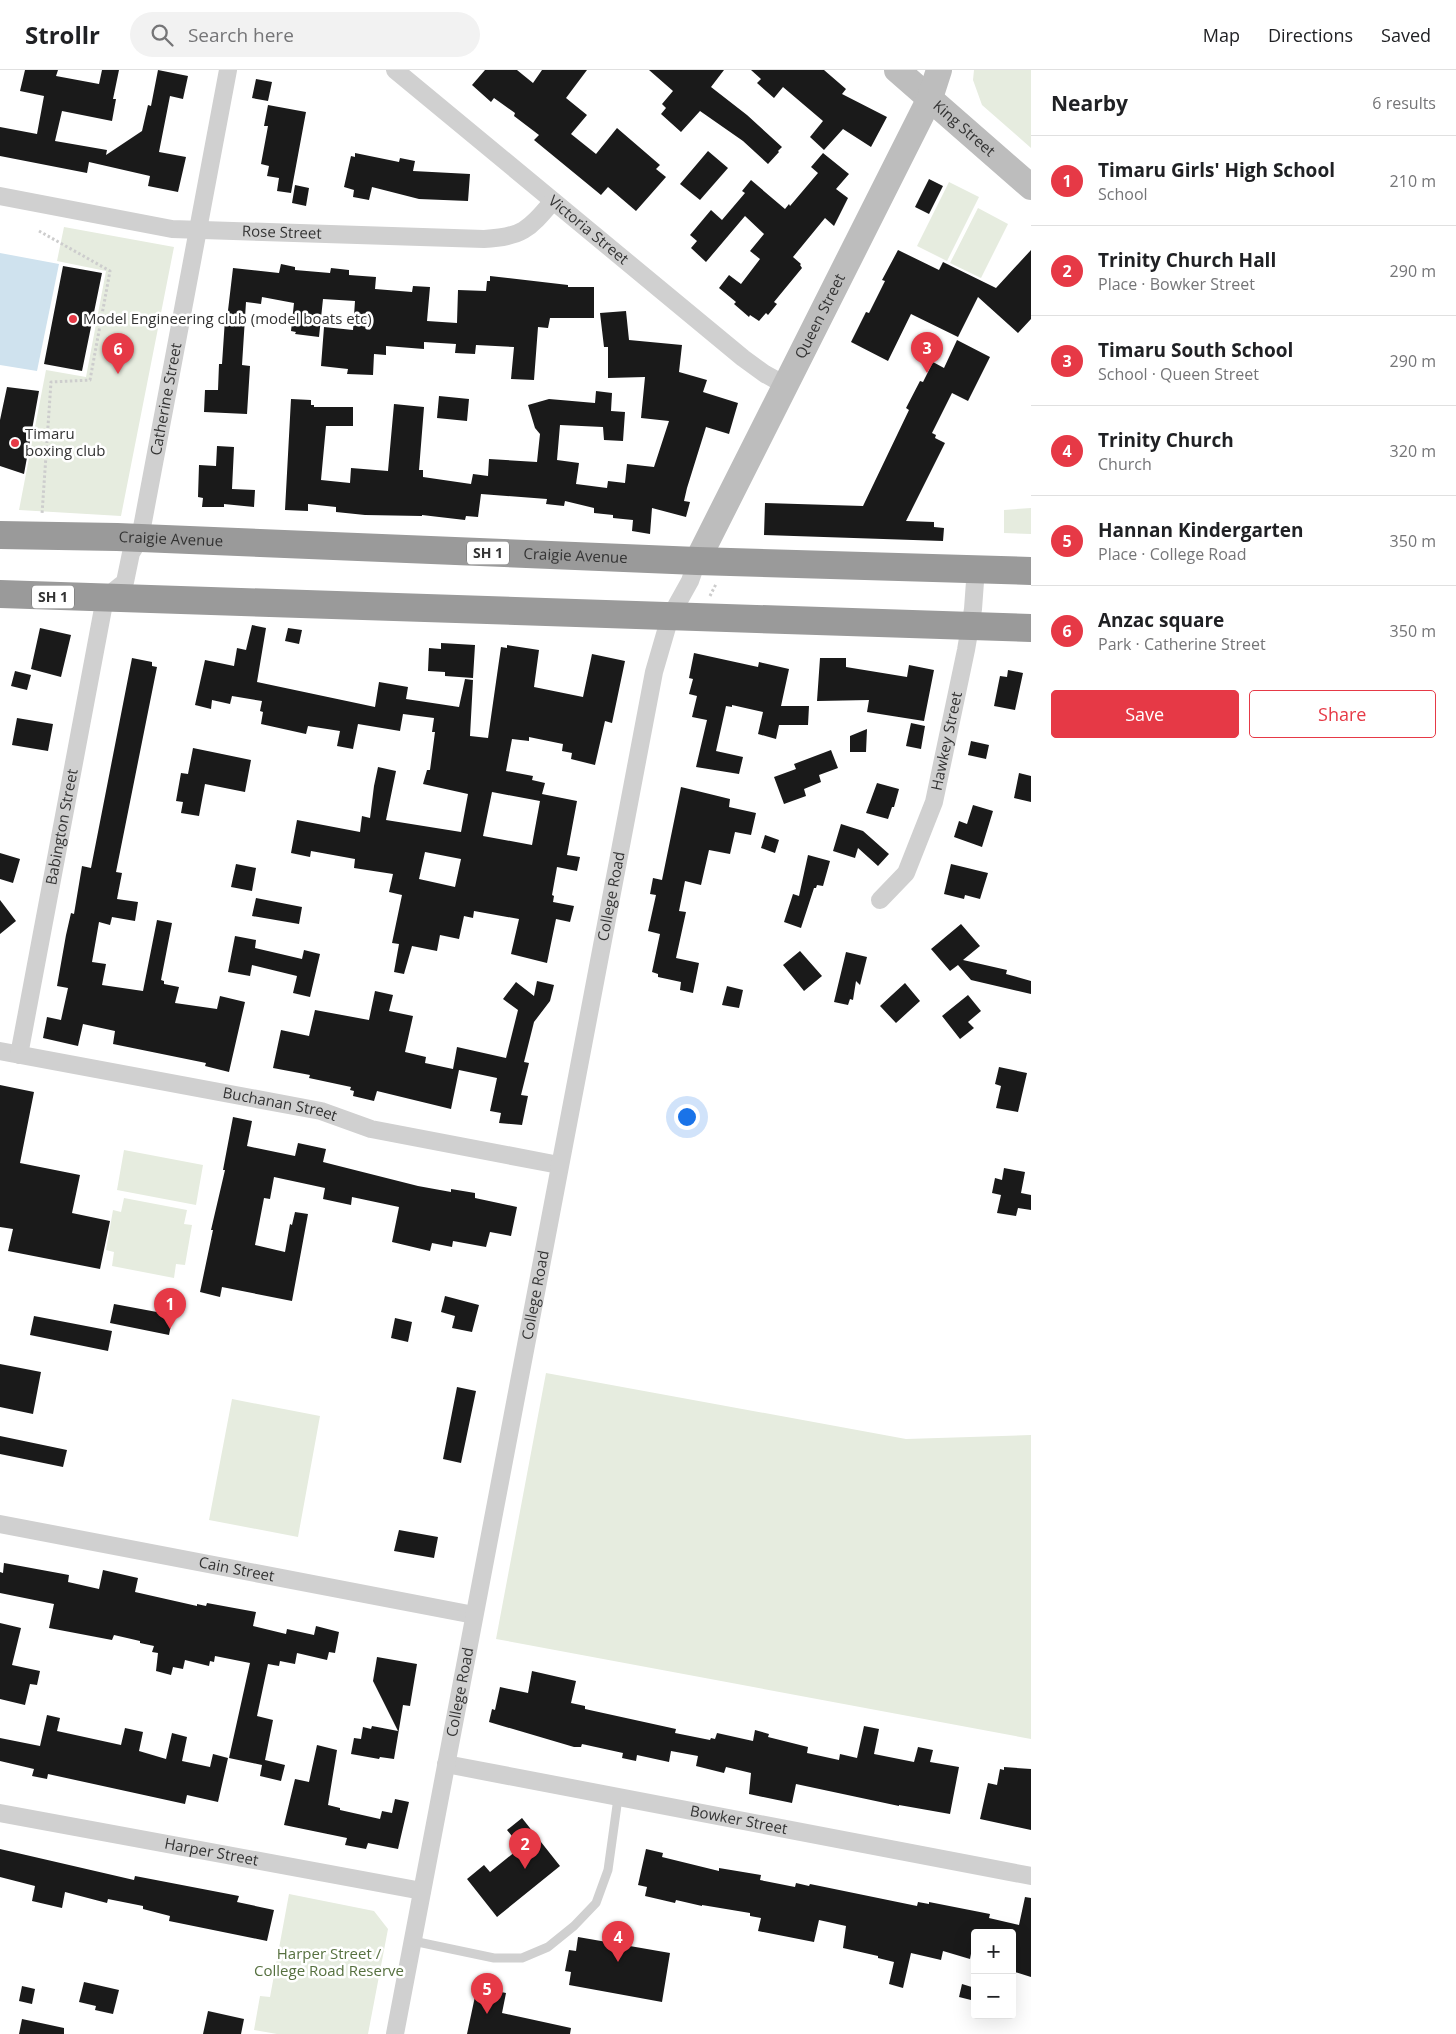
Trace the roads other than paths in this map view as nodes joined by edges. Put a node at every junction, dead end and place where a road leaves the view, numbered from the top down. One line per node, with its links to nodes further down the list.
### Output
1 (228, 70): 9 (street, Catherine Street)
2 (395, 70): 8 (street, Victoria Street)
3 (897, 70): 5 (street, King Street)
4 (939, 70): 5 (street, Queen Street)
5 (930, 98): 6 (street, King Street); 10 (street, Queen Street)
6 (1031, 187)
7 (0, 196): 9 (street, Rose Street)
8 (553, 201): 9 (street, Rose Street); 10 (street, Victoria Street)
9 (198, 229): 12 (street, Catherine Street)
10 (785, 385): 13 (street, Queen Street)
11 (0, 535): 12 (highway, Craigie Avenue / SH 1)
12 (140, 538): 13 (highway, Craigie Avenue / SH 1); 17 (street, Catherine Street)
13 (697, 561): 14 (highway, Craigie Avenue / SH 1); 18 (street, College Road)
14 (976, 568): 15 (highway, Craigie Avenue / SH 1); 19 (street, Hawkey Street)
15 (1031, 571)
16 (0, 594): 17 (highway, SH 1)
17 (105, 598): 18 (highway, SH 1); 23 (street, Babington Street)
18 (670, 617): 19 (highway, SH 1); 24 (street, College Road)
19 (969, 626): 20 (highway, SH 1); 21 (street, Hawkey Street)
20 (1031, 628)
21 (880, 900)
22 (0, 1051): 23 (street, Buchanan Street)
23 (19, 1055): 24 (street, Buchanan Street)
24 (559, 1165): 26 (street, College Road)
25 (0, 1524): 26 (street, Cain Street)
26 (474, 1614): 27 (street, College Road)
27 (446, 1764): 28 (street, Bowker Street); 31 (street, College Road)
28 (618, 1798): 30 (street, Bowker Street); 32 (lane)
29 (0, 1812): 31 (street, Harper Street)
30 (1031, 1876)
31 (422, 1891): 32 (street, College Road)
32 (413, 1941): 33 (street, College Road)
33 (395, 2034)

